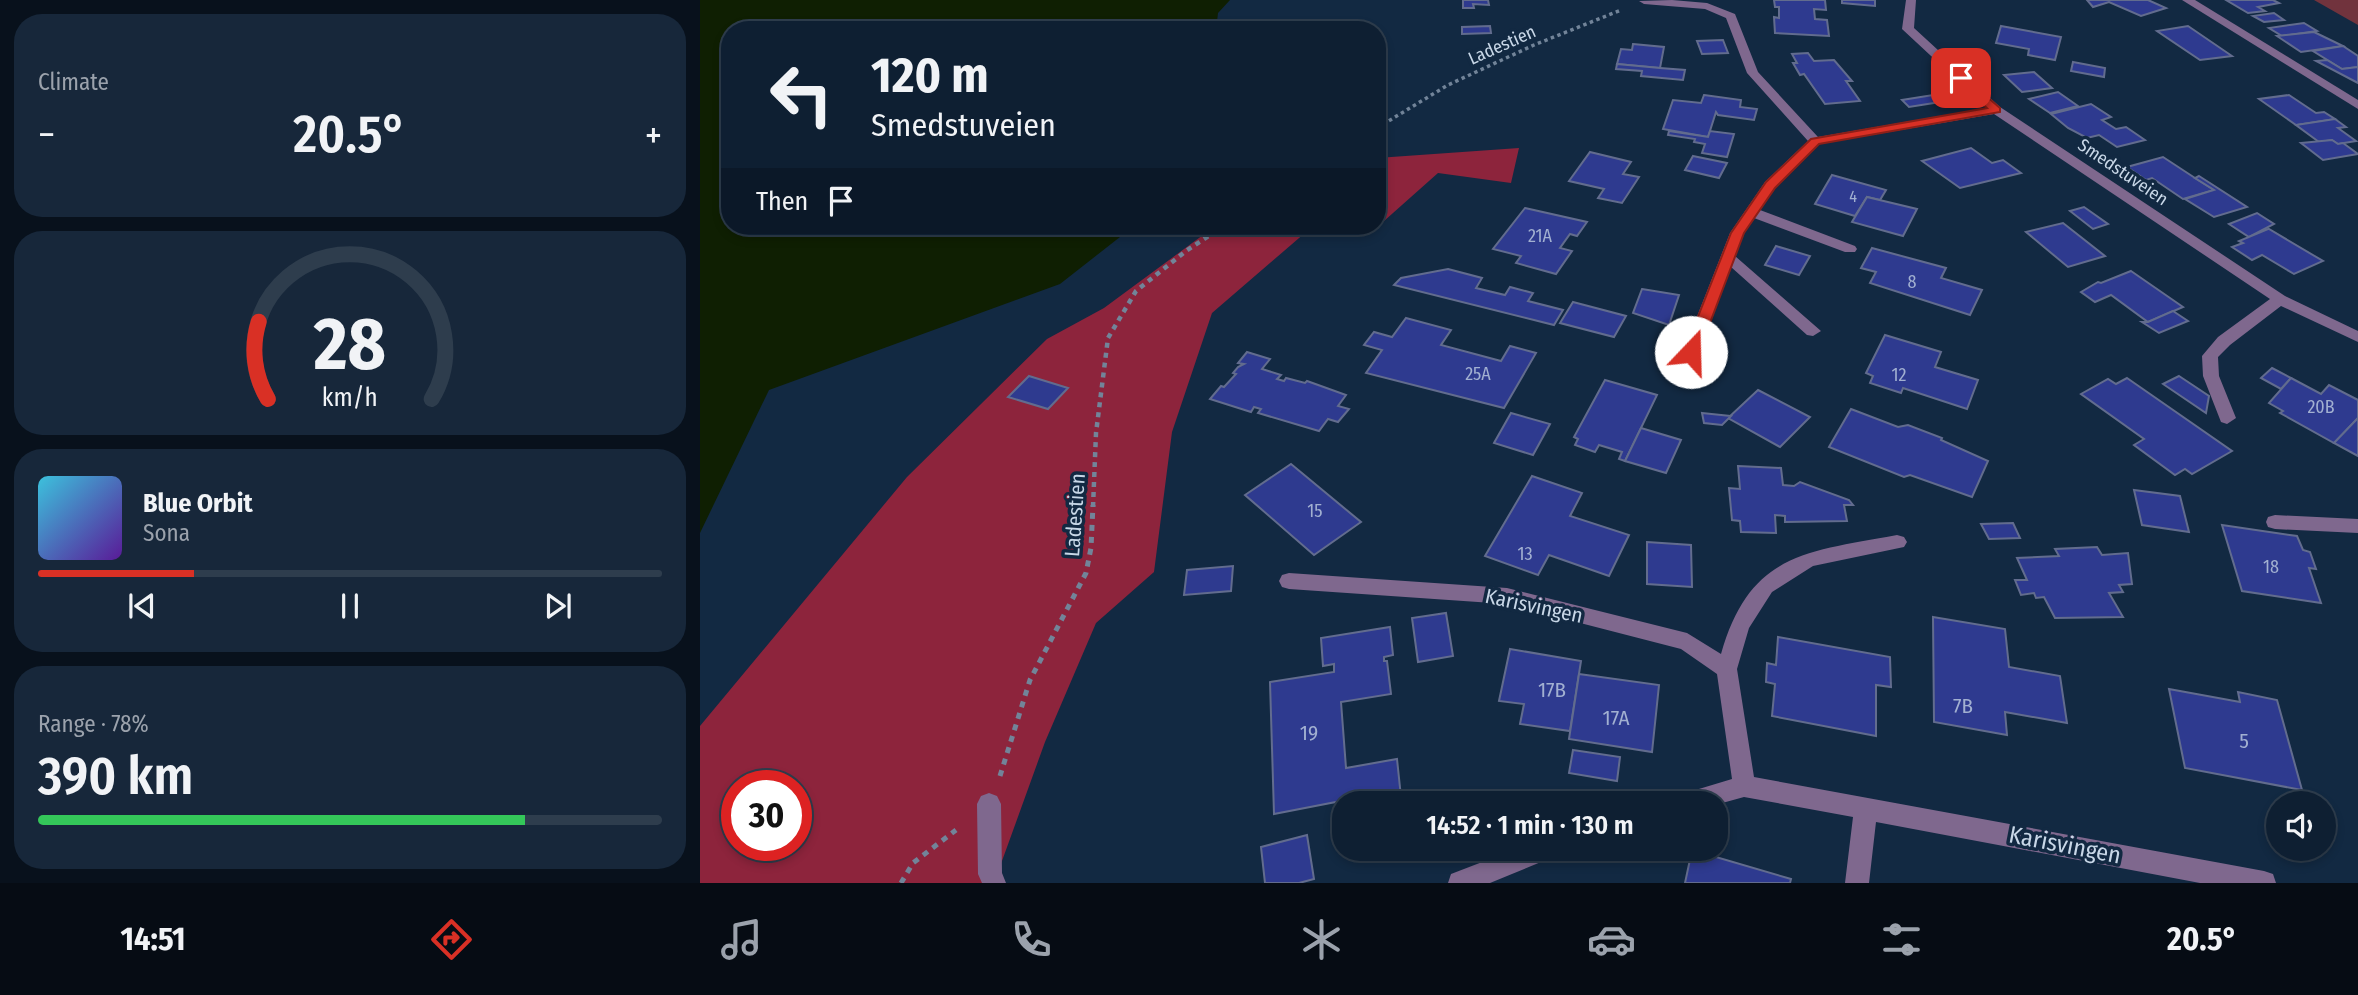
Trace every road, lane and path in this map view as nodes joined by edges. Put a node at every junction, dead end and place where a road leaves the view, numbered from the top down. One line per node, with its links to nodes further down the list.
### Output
1 (1911, 0): 5 (street, Smedstuveien)
2 (2187, 0): 4 (street)
3 (1644, 1): 6 (path, Ladestien); 7 (street)
4 (2358, 105)
5 (1996, 110): 7 (street); 12 (street, Smedstuveien)
6 (1386, 123)
7 (1815, 141): 8 (street)
8 (1752, 212): 10 (street); 11 (street)
9 (1210, 235): 24 (path, Ladestien)
10 (1850, 249)
11 (1728, 257): 13 (street); 15 (street)
12 (2280, 299): 14 (street, Smedstuveien); 16 (street)
13 (1813, 331)
14 (2358, 337)
15 (1691, 352)
16 (2227, 418)
17 (2275, 522): 18 (street)
18 (2358, 526)
19 (1898, 542): 21 (street)
20 (1289, 582): 21 (street, Karisvingen)
21 (1727, 670): 22 (street)
22 (1744, 786): 23 (street, Karisvingen); 25 (street, Karisvingen)
23 (1727, 791)
24 (989, 804): 27 (path); 28 (street)
25 (1866, 808): 30 (street); 31 (street, Karisvingen)
26 (1515, 861): 29 (street)
27 (901, 883)
28 (994, 883)
29 (1460, 883)
30 (1857, 883)
31 (2264, 883)

